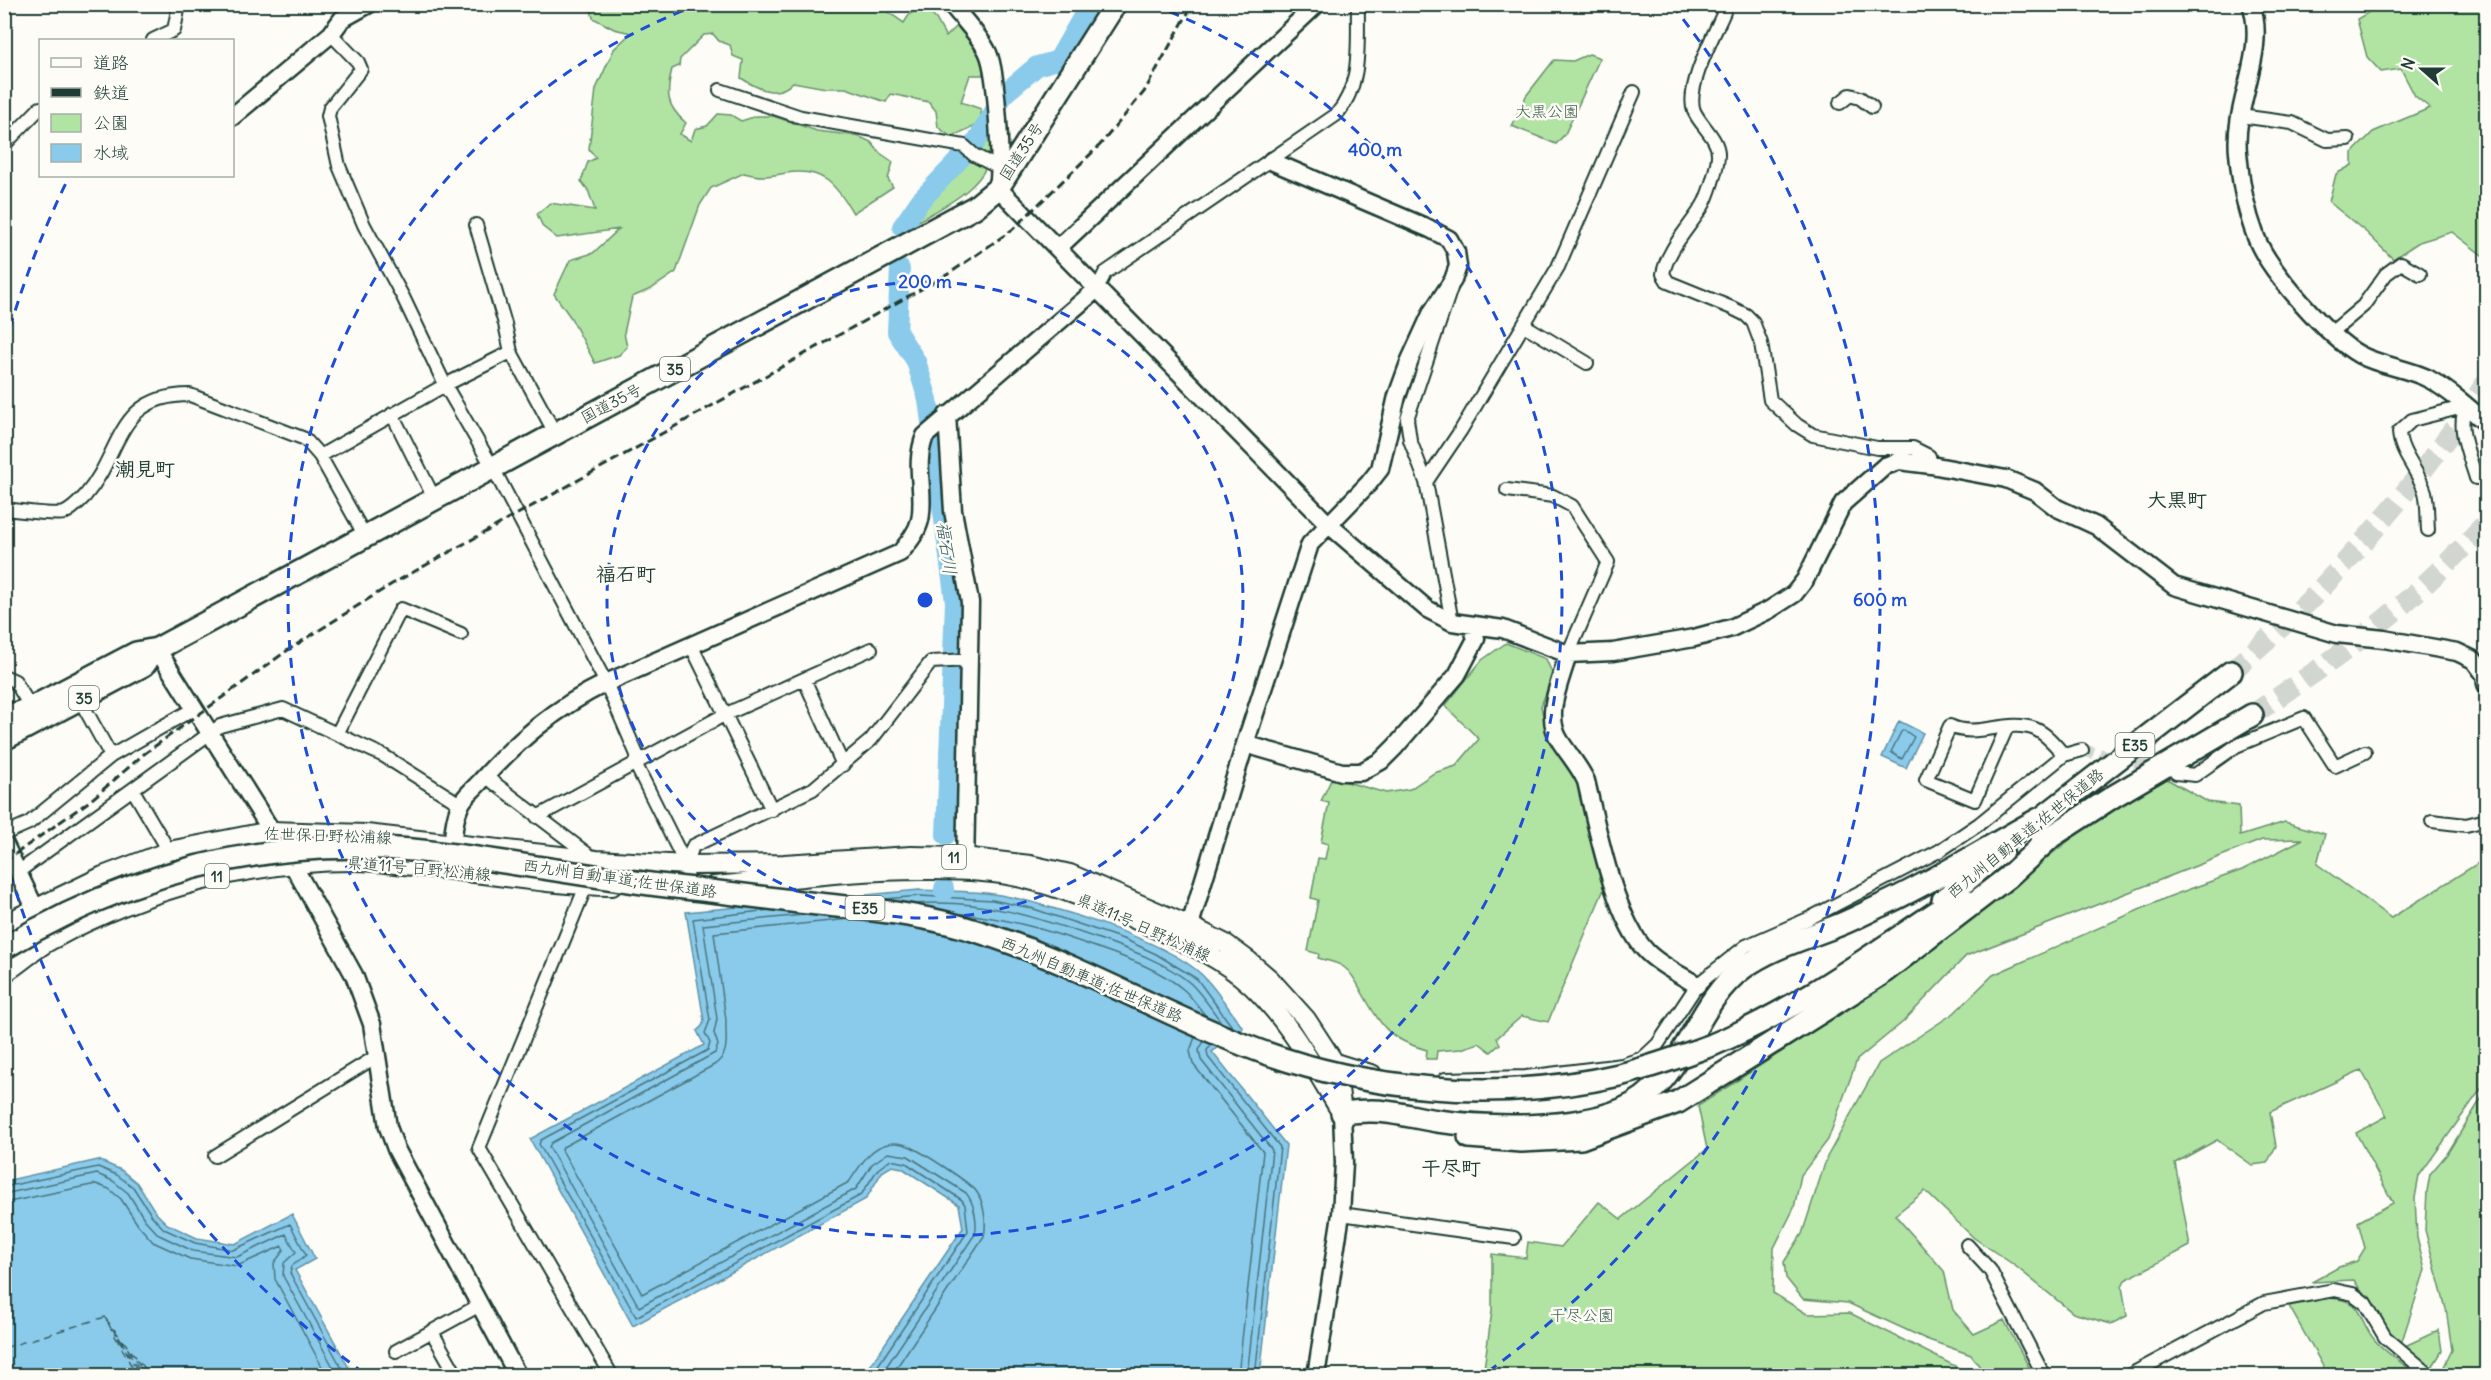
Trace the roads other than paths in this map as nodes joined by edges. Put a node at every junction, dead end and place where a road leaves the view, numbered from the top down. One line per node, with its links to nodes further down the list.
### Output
1 (176, 4): 10 (street)
2 (369, 4): 9 (street)
3 (951, 4): 21 (street)
4 (1115, 4): 21 (highway, 国道35号 / 35)
5 (1317, 4): 23 (street)
6 (1358, 4): 20 (street)
7 (1723, 4): 38 (street)
8 (2251, 4): 17 (street)
9 (331, 34): 16 (street); 31 (street)
10 (155, 39)
11 (720, 90): 21 (street)
12 (1634, 92): 27 (street)
13 (1840, 103): 14 (street)
14 (1872, 107)
15 (39, 109): 19 (street)
16 (234, 115)
17 (2240, 116): 18 (street); 28 (street)
18 (2348, 139)
19 (4, 145)
20 (1270, 161): 25 (street); 26 (street)
21 (999, 178): 23 (street); 36 (highway, 国道35号 / 35)
22 (476, 225): 29 (street)
23 (1058, 248): 26 (street)
24 (2420, 274): 28 (street)
25 (1453, 280): 41 (street); 45 (street)
26 (1097, 289): 34 (street); 45 (street)
27 (1524, 325): 30 (street); 41 (street)
28 (2332, 332): 32 (street)
29 (511, 352): 31 (street); 36 (street)
30 (1587, 363)
31 (445, 385): 33 (street); 39 (street)
32 (2467, 406): 35 (street); 40 (street); 46 (street)
33 (392, 414): 37 (street); 43 (street)
34 (947, 416): 51 (street); 55 (street)
35 (2487, 423)
36 (555, 434): 39 (highway, 国道35号 / 35)
37 (320, 456): 44 (street); 47 (street)
38 (1931, 465): 54 (street); 60 (street)
39 (492, 468): 43 (highway, 国道35号 / 35); 59 (street)
40 (2476, 478)
41 (1425, 482): 48 (street)
42 (1507, 490): 54 (street)
43 (434, 498): 47 (highway, 国道35号 / 35)
44 (4, 509)
45 (1328, 524): 48 (street); 71 (street)
46 (2428, 530)
47 (365, 536): 52 (highway, 国道35号 / 35)
48 (1452, 622): 49 (street)
49 (1472, 625): 54 (street); 71 (street)
50 (461, 634): 69 (street)
51 (692, 645): 59 (street); 64 (street)
52 (157, 649): 61 (highway, 国道35号 / 35); 62 (highway, 国道35号 / 35); 63 (street)
53 (871, 649): 58 (street)
54 (1568, 654): 107 (street)
55 (965, 660): 77 (street); 95 (street)
56 (2231, 672): 84 (highway, 西九州自動車道;佐世保道路 / E35)
57 (4, 676): 62 (street)
58 (804, 679): 64 (street); 77 (street)
59 (606, 683): 76 (street); 79 (street)
60 (2487, 684)
61 (80, 700): 70 (highway, 国道35号 / 35); 75 (street)
62 (31, 708): 66 (highway, 国道35号 / 35)
63 (195, 708): 68 (street); 75 (street)
64 (724, 715): 76 (street); 82 (street)
65 (2252, 715): 89 (highway, 西九州自動車道;佐世保道路 / E35)
66 (4, 718)
67 (2007, 727): 67 (street); 74 (street)
68 (210, 733): 69 (street); 80 (street); 87 (street)
69 (337, 734): 81 (street)
70 (4, 739)
71 (1245, 744): 104 (street)
72 (2082, 750): 74 (street)
73 (2365, 752): 78 (street)
74 (2064, 754): 107 (street)
75 (111, 756): 88 (street)
76 (635, 763): 83 (street); 96 (street)
77 (843, 765): 82 (street)
78 (2176, 773)
79 (485, 776): 81 (street); 83 (street)
80 (133, 790): 92 (street); 98 (street)
81 (460, 804): 91 (street)
82 (772, 810): 96 (street)
83 (537, 817): 93 (street)
84 (2039, 819): 103 (highway, 西九州自動車道;佐世保道路 / E35); 110 (highway)
85 (2487, 820): 86 (street)
86 (2432, 821)
87 (270, 831): 91 (main road, 佐世保日野松浦線 / 11); 92 (main road, 佐世保日野松浦線 / 11); 94 (street)
88 (4, 834)
89 (2051, 837): 103 (highway, 西九州自動車道;佐世保道路 / E35); 110 (highway)
90 (4, 843): 98 (street)
91 (453, 843): 93 (main road, 県道11号 日野松浦線 / 11); 97 (street)
92 (169, 851): 101 (main road, 佐世保日野松浦線 / 11)
93 (596, 860): 96 (main road, 県道11号 日野松浦線 / 11)
94 (292, 864): 97 (main road, 県道11号 日野松浦線 / 11); 106 (main road, 県道11号 日野松浦線 / 11); 108 (street)
95 (964, 864): 96 (main road, 県道11号 日野松浦線 / 11); 100 (main road, 県道11号 日野松浦線 / 11); 104 (main road, 県道11号 日野松浦線 / 11)
96 (686, 865): 100 (street)
97 (450, 869): 99 (main road, 県道11号 日野松浦線 / 11)
98 (18, 872): 101 (street)
99 (586, 886): 100 (main road, 県道11号 日野松浦線 / 11); 120 (street)
100 (689, 888)
101 (35, 908): 102 (main road, 佐世保日野松浦線 / 11)
102 (4, 924)
103 (1906, 932): 105 (highway, 西九州自動車道;佐世保道路 / E35, bridge)
104 (1188, 934): 109 (main road, 県道11号 日野松浦線 / 11); 110 (main road, 県道11号 日野松浦線 / 11)
105 (4, 948)
106 (4, 973)
107 (1697, 985): 109 (street)
108 (377, 1056): 111 (street); 115 (street)
109 (1332, 1059): 110 (main road, 県道11号 日野松浦線 / 11)
110 (1342, 1113): 112 (street)
111 (214, 1156)
112 (1341, 1214): 113 (street); 121 (street)
113 (1515, 1238)
114 (1966, 1245): 122 (street)
115 (480, 1305): 116 (street); 119 (street)
116 (432, 1332): 117 (street); 118 (street)
117 (396, 1352)
118 (457, 1376)
119 (518, 1376)
120 (612, 1376)
121 (1316, 1376)
122 (2044, 1376)
123 (2128, 1376): 124 (street)
124 (2431, 1376)

